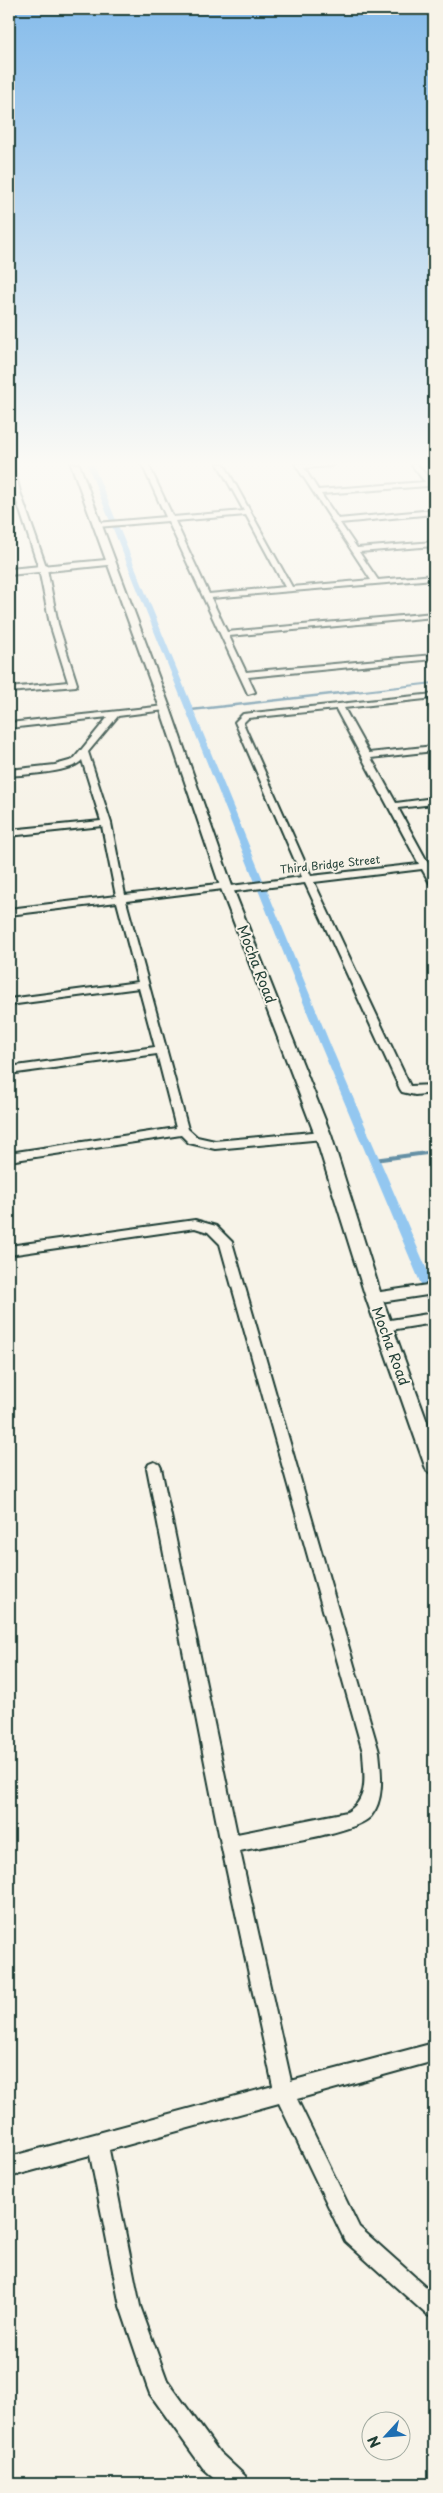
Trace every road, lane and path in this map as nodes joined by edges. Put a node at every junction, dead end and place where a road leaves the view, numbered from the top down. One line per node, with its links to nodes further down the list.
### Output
1 (47, 580): 13 (street)
2 (117, 580): 17 (street, Mocha Road)
3 (201, 580): 8 (street)
4 (285, 580): 7 (street)
5 (395, 580): 6 (street)
6 (376, 582): 7 (street)
7 (290, 590): 8 (street)
8 (209, 596): 10 (street)
9 (434, 615): 10 (street)
10 (225, 634): 12 (street)
11 (434, 657): 12 (street)
12 (244, 675): 14 (street)
13 (9, 690)
14 (251, 692)
15 (434, 696): 16 (street)
16 (339, 706): 22 (street); 29 (street)
17 (165, 708): 18 (street); 31 (street, Mocha Road)
18 (114, 714): 19 (street); 21 (street)
19 (9, 725)
20 (434, 748): 22 (street)
21 (84, 754): 23 (street); 26 (street)
22 (365, 756): 25 (street)
23 (9, 773)
24 (434, 801): 25 (street)
25 (394, 806): 28 (street)
26 (106, 823): 27 (street); 32 (street)
27 (9, 833)
28 (430, 866): 29 (street, Third Bridge Street); 30 (street)
29 (308, 880): 31 (street, Third Bridge Street); 38 (street)
30 (434, 883)
31 (227, 887): 32 (street, Third Bridge Street); 40 (street, Mocha Road)
32 (121, 898): 33 (street, Third Bridge Street); 34 (street)
33 (9, 912)
34 (144, 984): 35 (street); 36 (street)
35 (9, 1002)
36 (161, 1050): 37 (street); 39 (street)
37 (9, 1071)
38 (434, 1089)
39 (183, 1130): 40 (street); 41 (street)
40 (323, 1135): 44 (street, Mocha Road)
41 (9, 1157)
42 (9, 1251): 49 (street)
43 (434, 1289): 44 (street)
44 (374, 1298): 46 (street, Mocha Road)
45 (434, 1318): 46 (street)
46 (384, 1326): 47 (street, Mocha Road)
47 (434, 1466)
48 (154, 1468): 49 (street)
49 (230, 1844): 51 (street)
50 (434, 2052): 51 (street)
51 (284, 2092): 52 (street); 54 (street)
52 (98, 2143): 53 (street); 55 (street)
53 (9, 2168)
54 (434, 2308)
55 (237, 2484)

